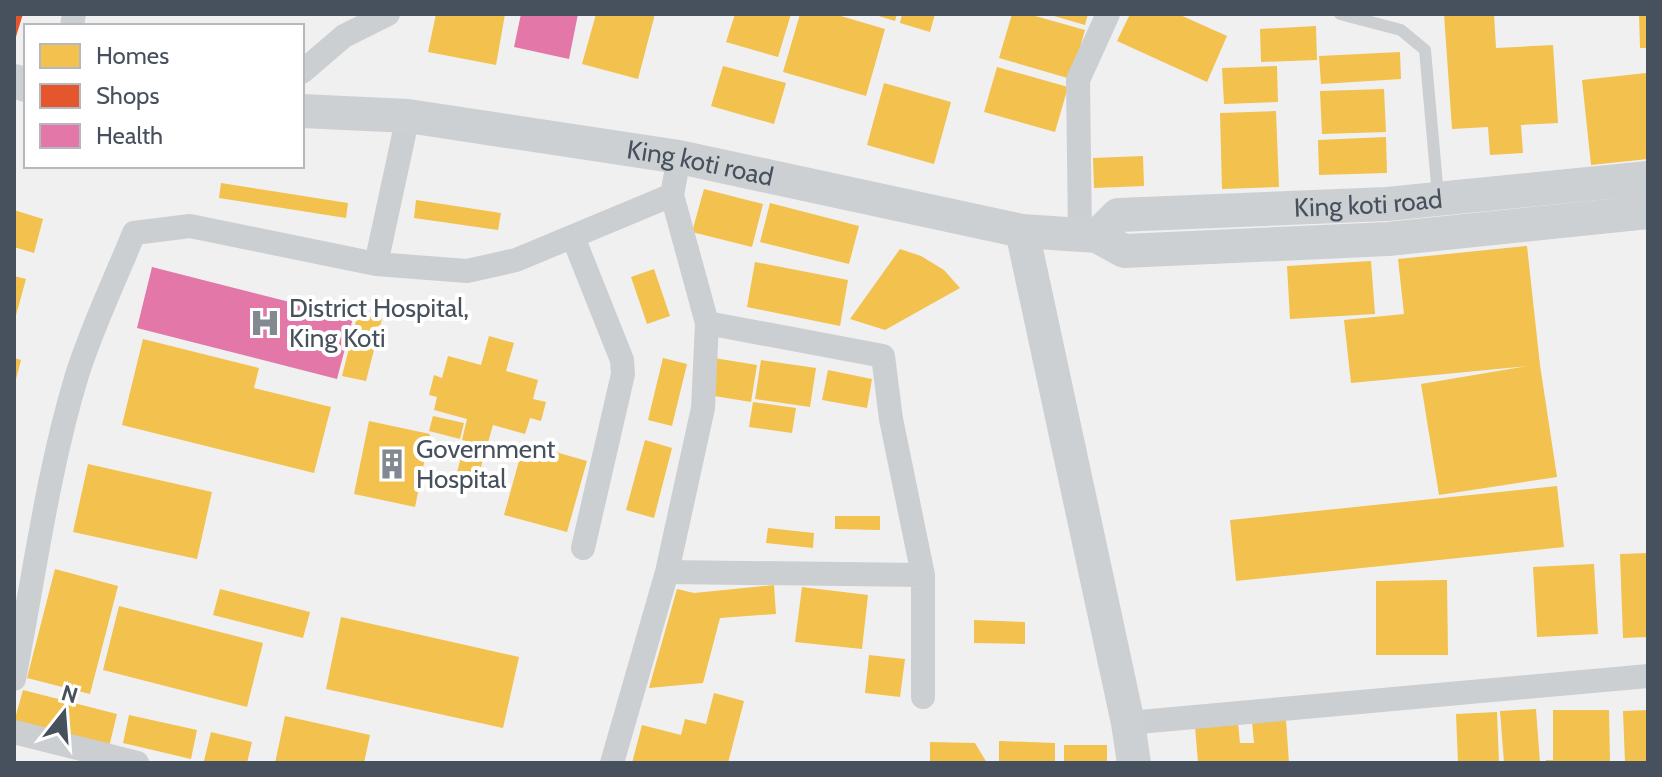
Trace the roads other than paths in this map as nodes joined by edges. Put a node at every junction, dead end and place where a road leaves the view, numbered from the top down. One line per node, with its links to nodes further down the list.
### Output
1 (388, 14): 4 (street)
2 (1108, 14): 14 (street)
3 (1340, 14): 11 (lane)
4 (347, 25): 5 (street)
5 (304, 70)
6 (304, 111): 7 (street, King koti road)
7 (408, 116): 8 (street, King koti road); 16 (street)
8 (679, 157): 10 (street); 13 (street, King koti road)
9 (1648, 178): 11 (street, King koti road)
10 (672, 195): 15 (street); 17 (street)
11 (1439, 199): 14 (street, King koti road)
12 (1648, 212): 14 (street, King koti road)
13 (1022, 231): 14 (street, King koti road); 24 (street)
14 (1089, 236)
15 (573, 237): 16 (street); 18 (street)
16 (376, 264): 22 (street)
17 (707, 323): 19 (street); 20 (street)
18 (583, 548)
19 (667, 572): 20 (street); 27 (street)
20 (923, 575): 23 (street)
21 (1648, 676): 24 (street)
22 (14, 679)
23 (923, 697)
24 (1128, 723): 28 (street)
25 (14, 732): 26 (street)
26 (137, 763)
27 (612, 763)
28 (1134, 763)

